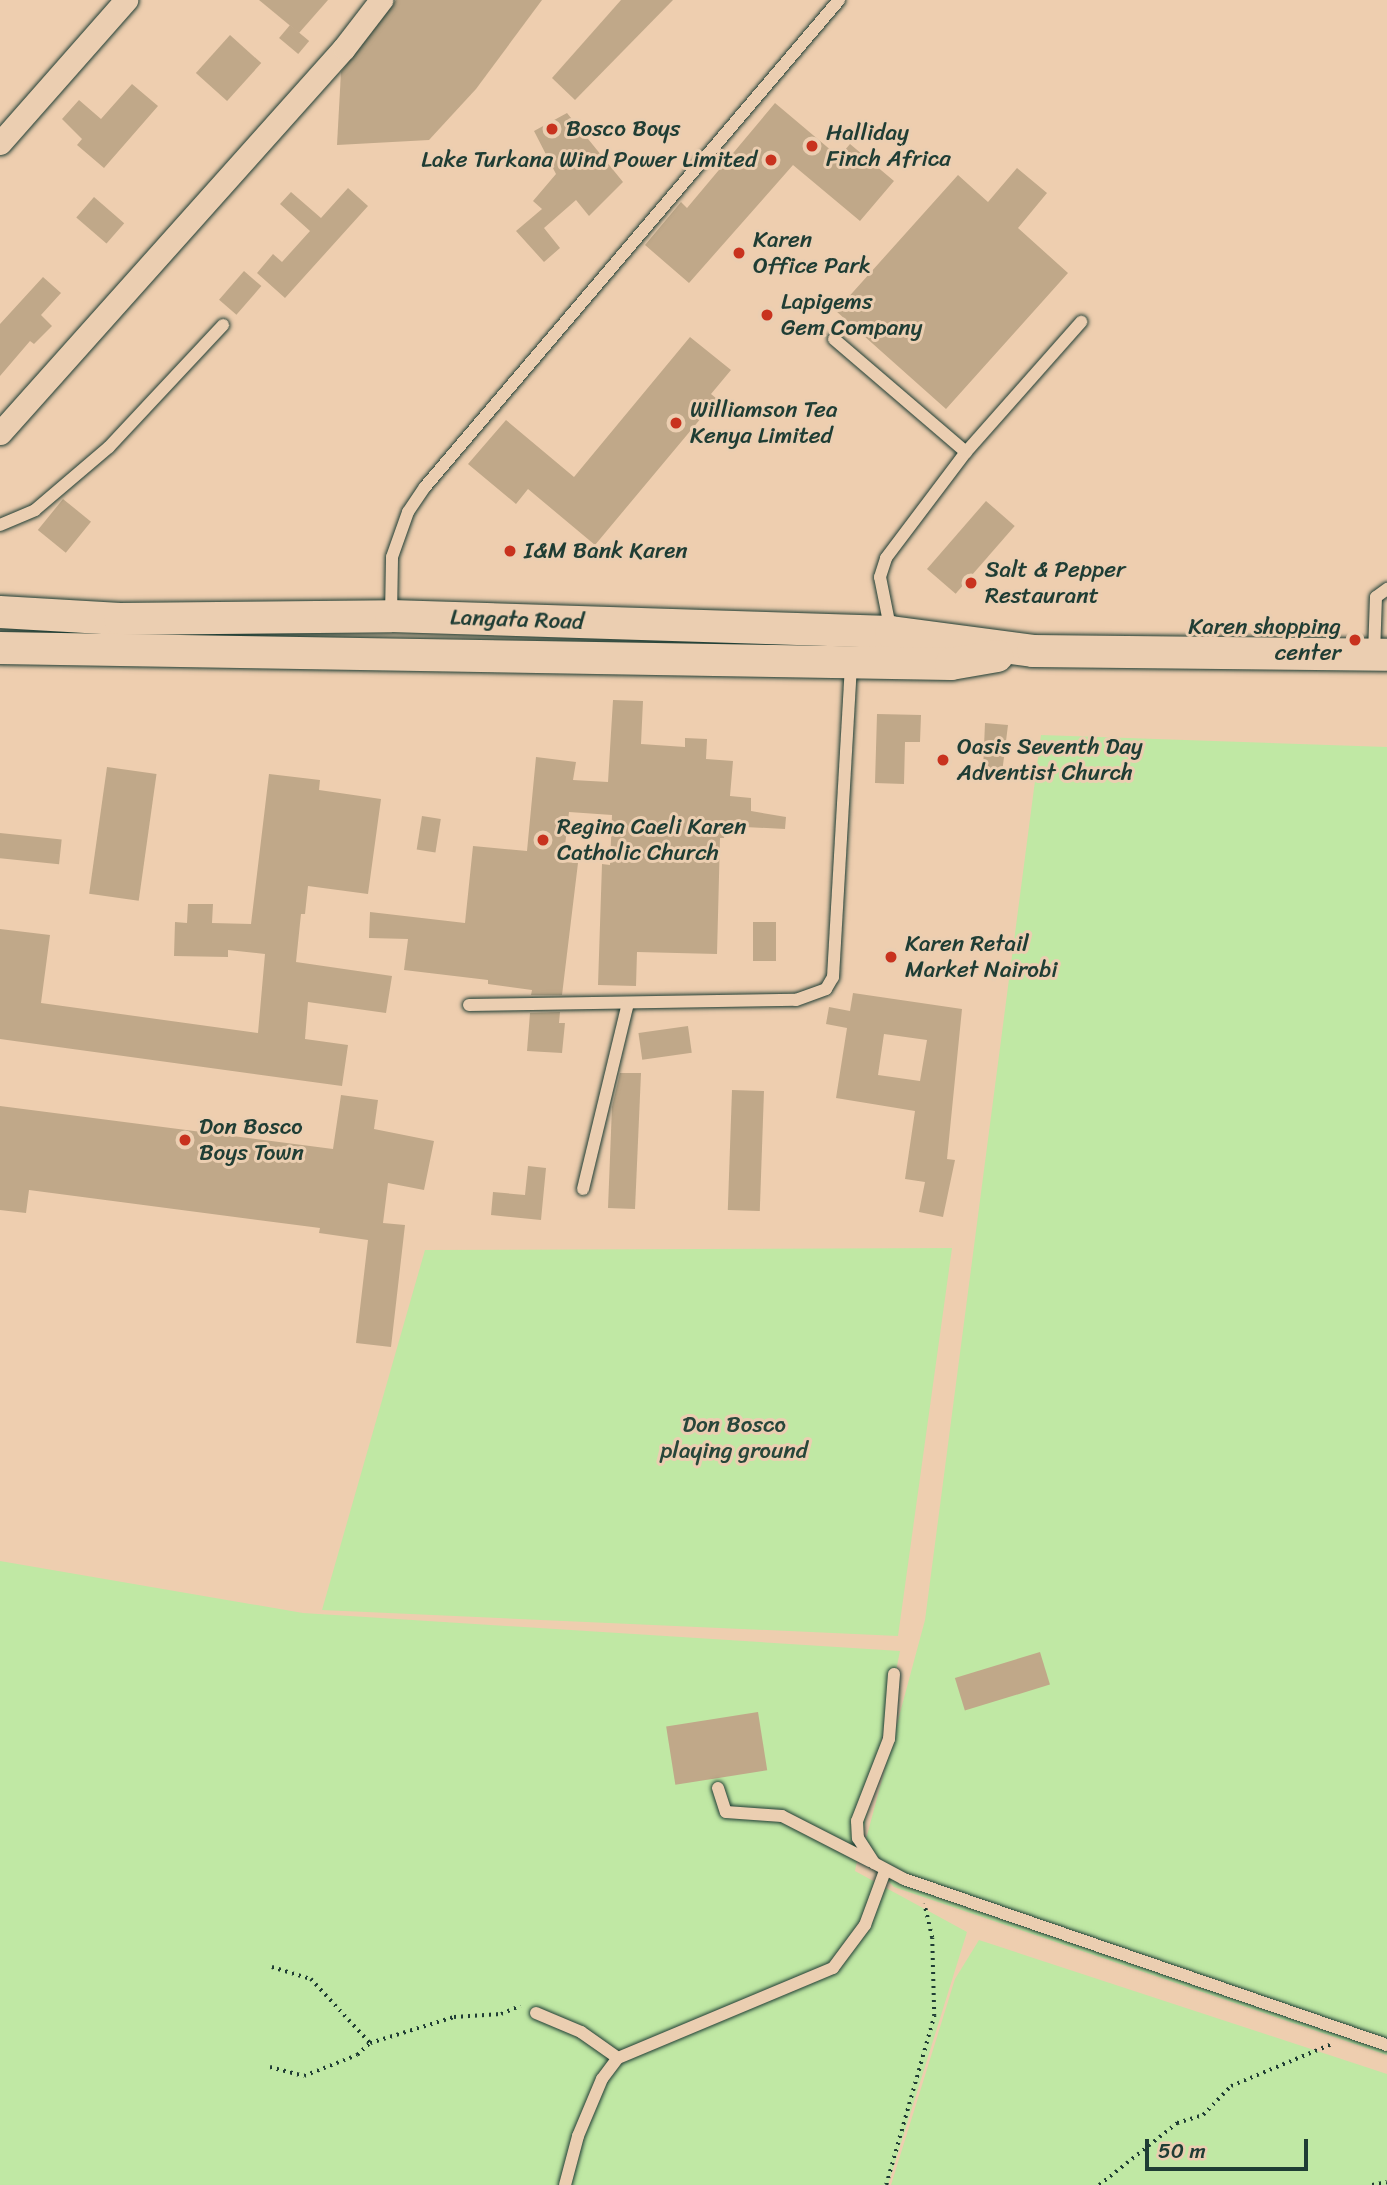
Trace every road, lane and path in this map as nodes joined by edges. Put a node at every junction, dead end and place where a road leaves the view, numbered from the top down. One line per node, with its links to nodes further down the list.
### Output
1 (126, 0): 4 (street)
2 (381, 0): 8 (street)
3 (839, 0): 13 (lane)
4 (0, 143)
5 (1081, 322): 9 (lane)
6 (223, 325): 10 (lane)
7 (834, 339): 9 (lane)
8 (0, 433)
9 (966, 452): 14 (lane)
10 (0, 525)
11 (1387, 589): 17 (lane)
12 (0, 612): 13 (main road, Langata Road)
13 (391, 616): 14 (main road, Langata Road)
14 (891, 632): 16 (main road, Langata Road)
15 (0, 648): 18 (main road, Langata Road)
16 (1033, 651): 17 (main road, Langata Road); 18 (main road, Langata Road)
17 (1381, 654)
18 (851, 661): 19 (lane)
19 (628, 1003): 20 (lane); 21 (lane)
20 (469, 1005)
21 (583, 1189)
22 (894, 1674): 24 (lane)
23 (718, 1788): 24 (lane)
24 (874, 1863): 25 (lane)
25 (886, 1871): 26 (lane); 32 (lane)
26 (920, 1884): 29 (lane); 36 (path)
27 (272, 1966): 30 (path)
28 (536, 2013): 30 (path); 32 (lane)
29 (1357, 2035): 31 (lane); 37 (path)
30 (370, 2043): 33 (path)
31 (1387, 2045)
32 (618, 2057): 35 (lane)
33 (270, 2067)
34 (1387, 2182): 38 (path)
35 (565, 2185)
36 (886, 2185)
37 (1099, 2185)
38 (1372, 2185)

